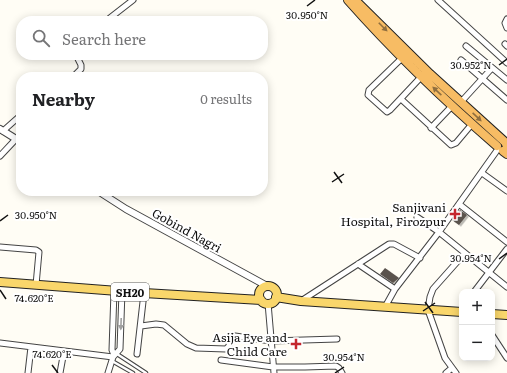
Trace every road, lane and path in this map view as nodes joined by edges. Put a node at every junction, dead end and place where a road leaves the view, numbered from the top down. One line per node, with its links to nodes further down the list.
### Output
1 (133, 0): 5 (street)
2 (348, 0): 9 (highway)
3 (355, 0): 20 (highway, one-way to 20)
4 (440, 1): 12 (street)
5 (112, 16)
6 (507, 19): 7 (street)
7 (507, 28)
8 (466, 46): 13 (street)
9 (402, 58): 15 (highway); 18 (street)
10 (79, 60): 14 (street)
11 (461, 60): 16 (street)
12 (507, 63)
13 (492, 68): 16 (street); 17 (street)
14 (80, 72)
15 (421, 76): 18 (street); 21 (highway, one-way to 15)
16 (482, 79): 19 (street); 20 (street)
17 (507, 80)
18 (401, 99): 24 (street)
19 (507, 100)
20 (461, 102): 28 (highway, one-way to 28)
21 (452, 106): 23 (highway); 24 (street)
22 (16, 119): 25 (street)
23 (472, 124): 24 (street); 28 (highway)
24 (431, 128)
25 (2, 130): 26 (street)
26 (16, 138)
27 (16, 143): 29 (street)
28 (504, 146): 30 (street)
29 (0, 156)
30 (482, 173): 31 (street); 33 (street)
31 (507, 191)
32 (105, 196): 45 (street, Gobind Nagri)
33 (460, 204): 35 (street); 36 (street)
34 (417, 217): 35 (street)
35 (439, 232): 39 (street); 40 (street)
36 (507, 242)
37 (0, 247): 44 (street)
38 (507, 249): 42 (street)
39 (465, 253): 42 (street); 55 (street)
40 (420, 258): 41 (street); 47 (street)
41 (358, 264): 47 (street); 52 (street)
42 (489, 273): 46 (street); 48 (street)
43 (0, 282): 44 (main road, SH20)
44 (36, 285): 49 (main road, SH20)
45 (267, 286): 51 (main road); 53 (main road)
46 (507, 287)
47 (395, 289): 54 (street)
48 (476, 289)
49 (118, 291): 50 (main road, SH20); 67 (street)
50 (144, 293): 53 (main road, SH20); 59 (street)
51 (276, 298): 52 (main road); 53 (main road)
52 (301, 301): 54 (main road)
53 (264, 302): 62 (street)
54 (385, 307): 55 (main road)
55 (428, 310): 56 (main road); 70 (street)
56 (459, 310)
57 (495, 314): 58 (main road)
58 (507, 314)
59 (141, 326): 62 (street); 66 (street)
60 (338, 339): 62 (street)
61 (495, 340): 68 (street)
62 (271, 341): 71 (street)
63 (0, 343): 64 (street)
64 (31, 348): 65 (street); 73 (street)
65 (64, 351): 67 (street); 74 (street)
66 (137, 354)
67 (114, 357): 75 (street); 76 (lane); 77 (lane)
68 (507, 358)
69 (221, 360): 71 (street)
70 (452, 368): 79 (street); 80 (street)
71 (274, 370): 72 (street)
72 (305, 370): 78 (street)
73 (28, 373)
74 (60, 373)
75 (108, 373)
76 (133, 373)
77 (146, 373)
78 (342, 373)
79 (446, 373)
80 (456, 373)

